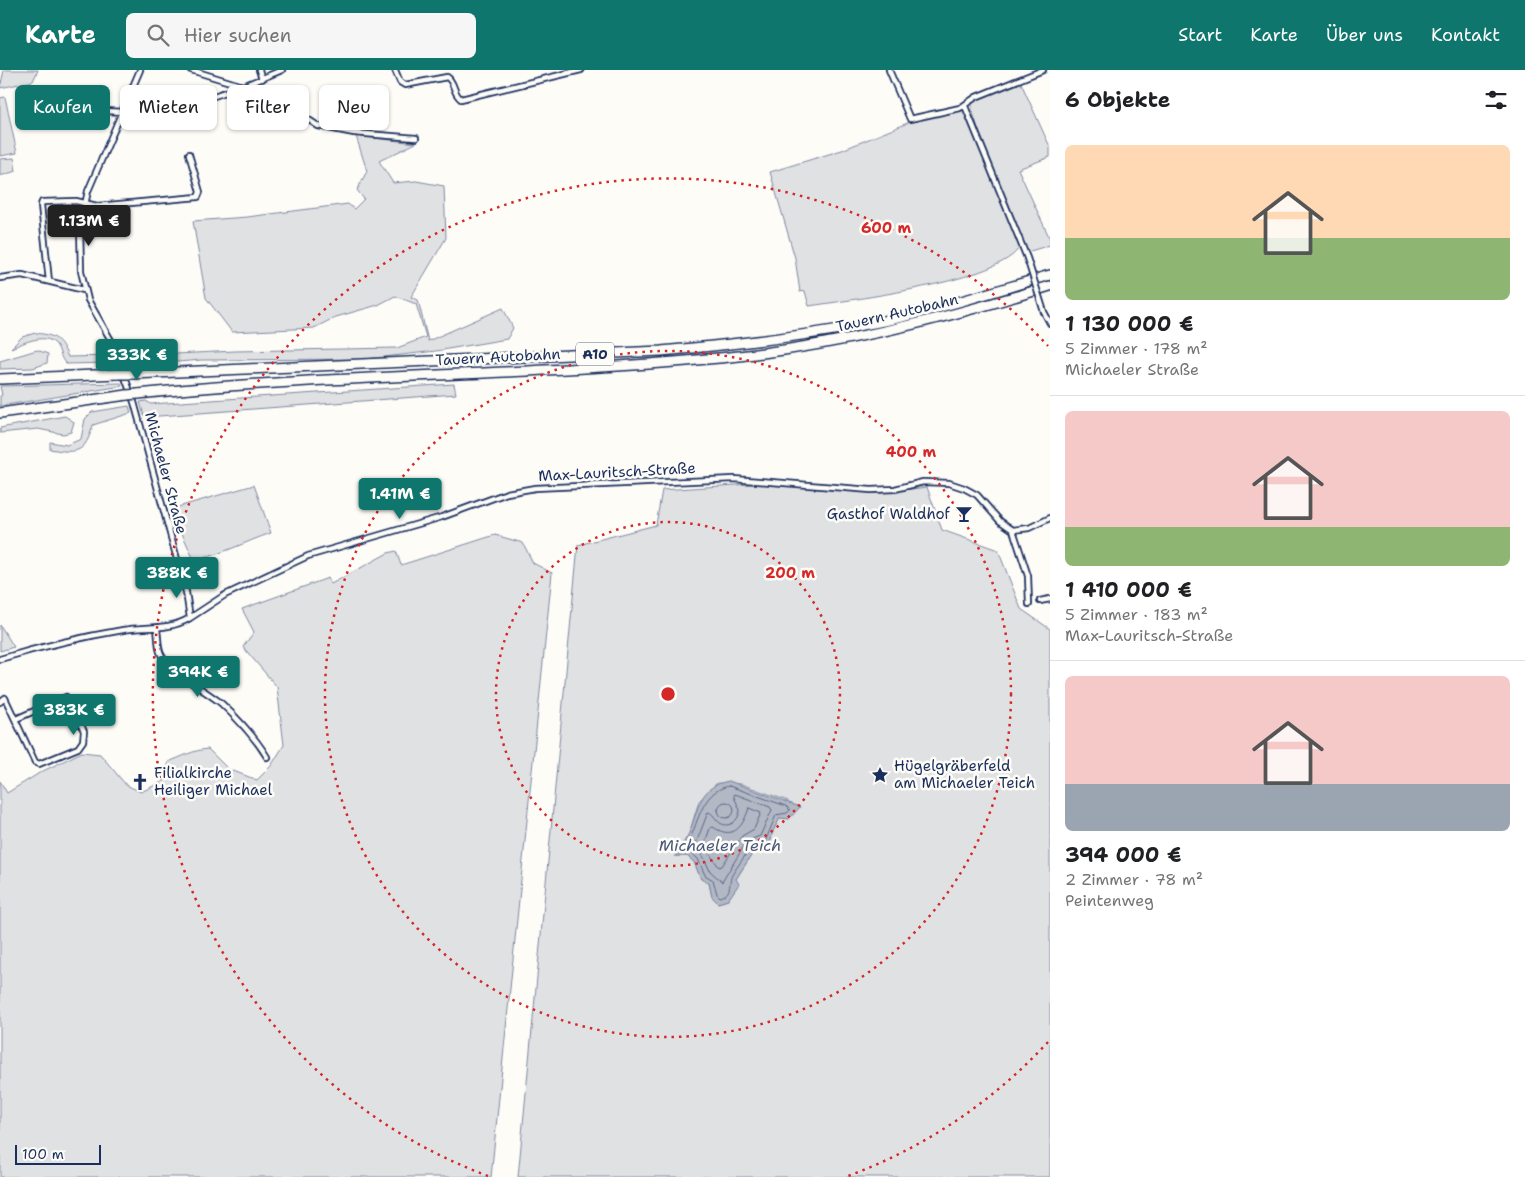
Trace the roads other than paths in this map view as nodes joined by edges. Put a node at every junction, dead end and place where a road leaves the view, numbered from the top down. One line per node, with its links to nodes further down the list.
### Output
1 (140, 70): 10 (street, Michaeler Straße)
2 (191, 70): 11 (street)
3 (259, 70): 9 (street)
4 (282, 70): 9 (street)
5 (395, 70): 6 (street)
6 (581, 70)
7 (889, 70): 13 (street)
8 (1043, 70): 13 (street)
9 (262, 79): 12 (street)
10 (133, 85)
11 (240, 85)
12 (246, 85)
13 (965, 106): 24 (street, bridge)
14 (120, 114): 18 (street, Michaeler Straße)
15 (309, 120): 16 (street)
16 (416, 138)
17 (189, 154): 18 (street)
18 (85, 203): 21 (street); 23 (street, Michaeler Straße)
19 (1050, 274): 25 (highway, Tauern Autobahn / A10, bridge)
20 (0, 278): 21 (street)
21 (49, 281): 23 (street)
22 (1050, 286): 26 (highway, Tauern Autobahn / A10, bridge)
23 (84, 290): 32 (street, Michaeler Straße)
24 (1050, 323)
25 (0, 379)
26 (0, 413)
27 (1050, 518): 28 (street)
28 (1013, 530): 31 (street); 32 (street, Max-Lauritsch-Straße)
29 (1050, 599): 30 (street)
30 (1040, 601)
31 (1028, 604)
32 (190, 618): 33 (street)
33 (157, 629): 34 (street); 37 (street)
34 (0, 659)
35 (0, 702): 36 (street)
36 (16, 719): 36 (street)
37 (267, 757)

